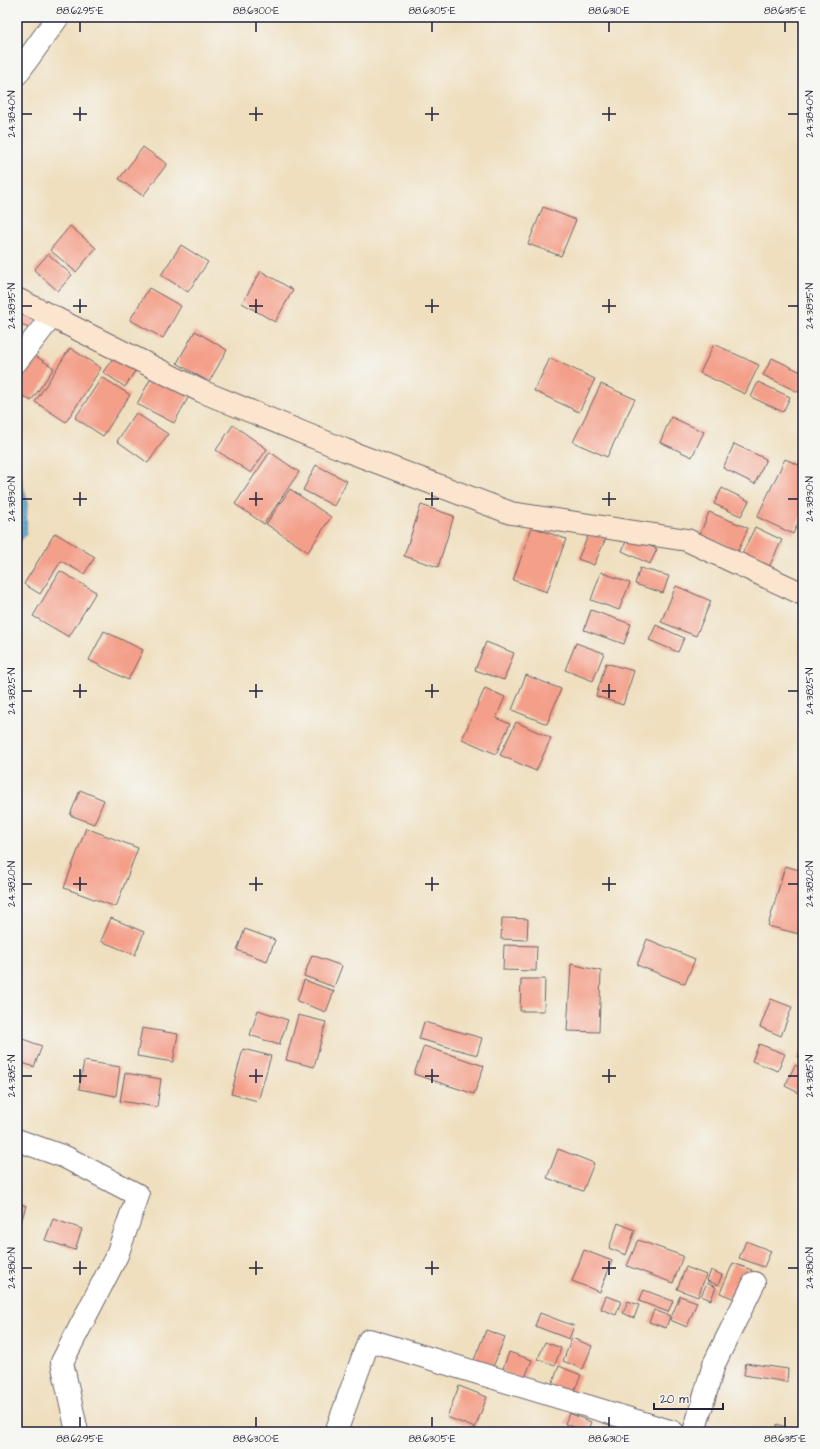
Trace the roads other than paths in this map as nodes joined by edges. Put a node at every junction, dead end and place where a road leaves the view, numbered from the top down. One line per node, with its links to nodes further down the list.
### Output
1 (58, 17): 2 (street)
2 (17, 74)
3 (17, 299): 4 (street)
4 (52, 316): 5 (street); 6 (street)
5 (17, 361)
6 (803, 594)
7 (17, 1140): 9 (street)
8 (754, 1283): 12 (street)
9 (77, 1432)
10 (336, 1432): 11 (street)
11 (673, 1432)
12 (694, 1432)

